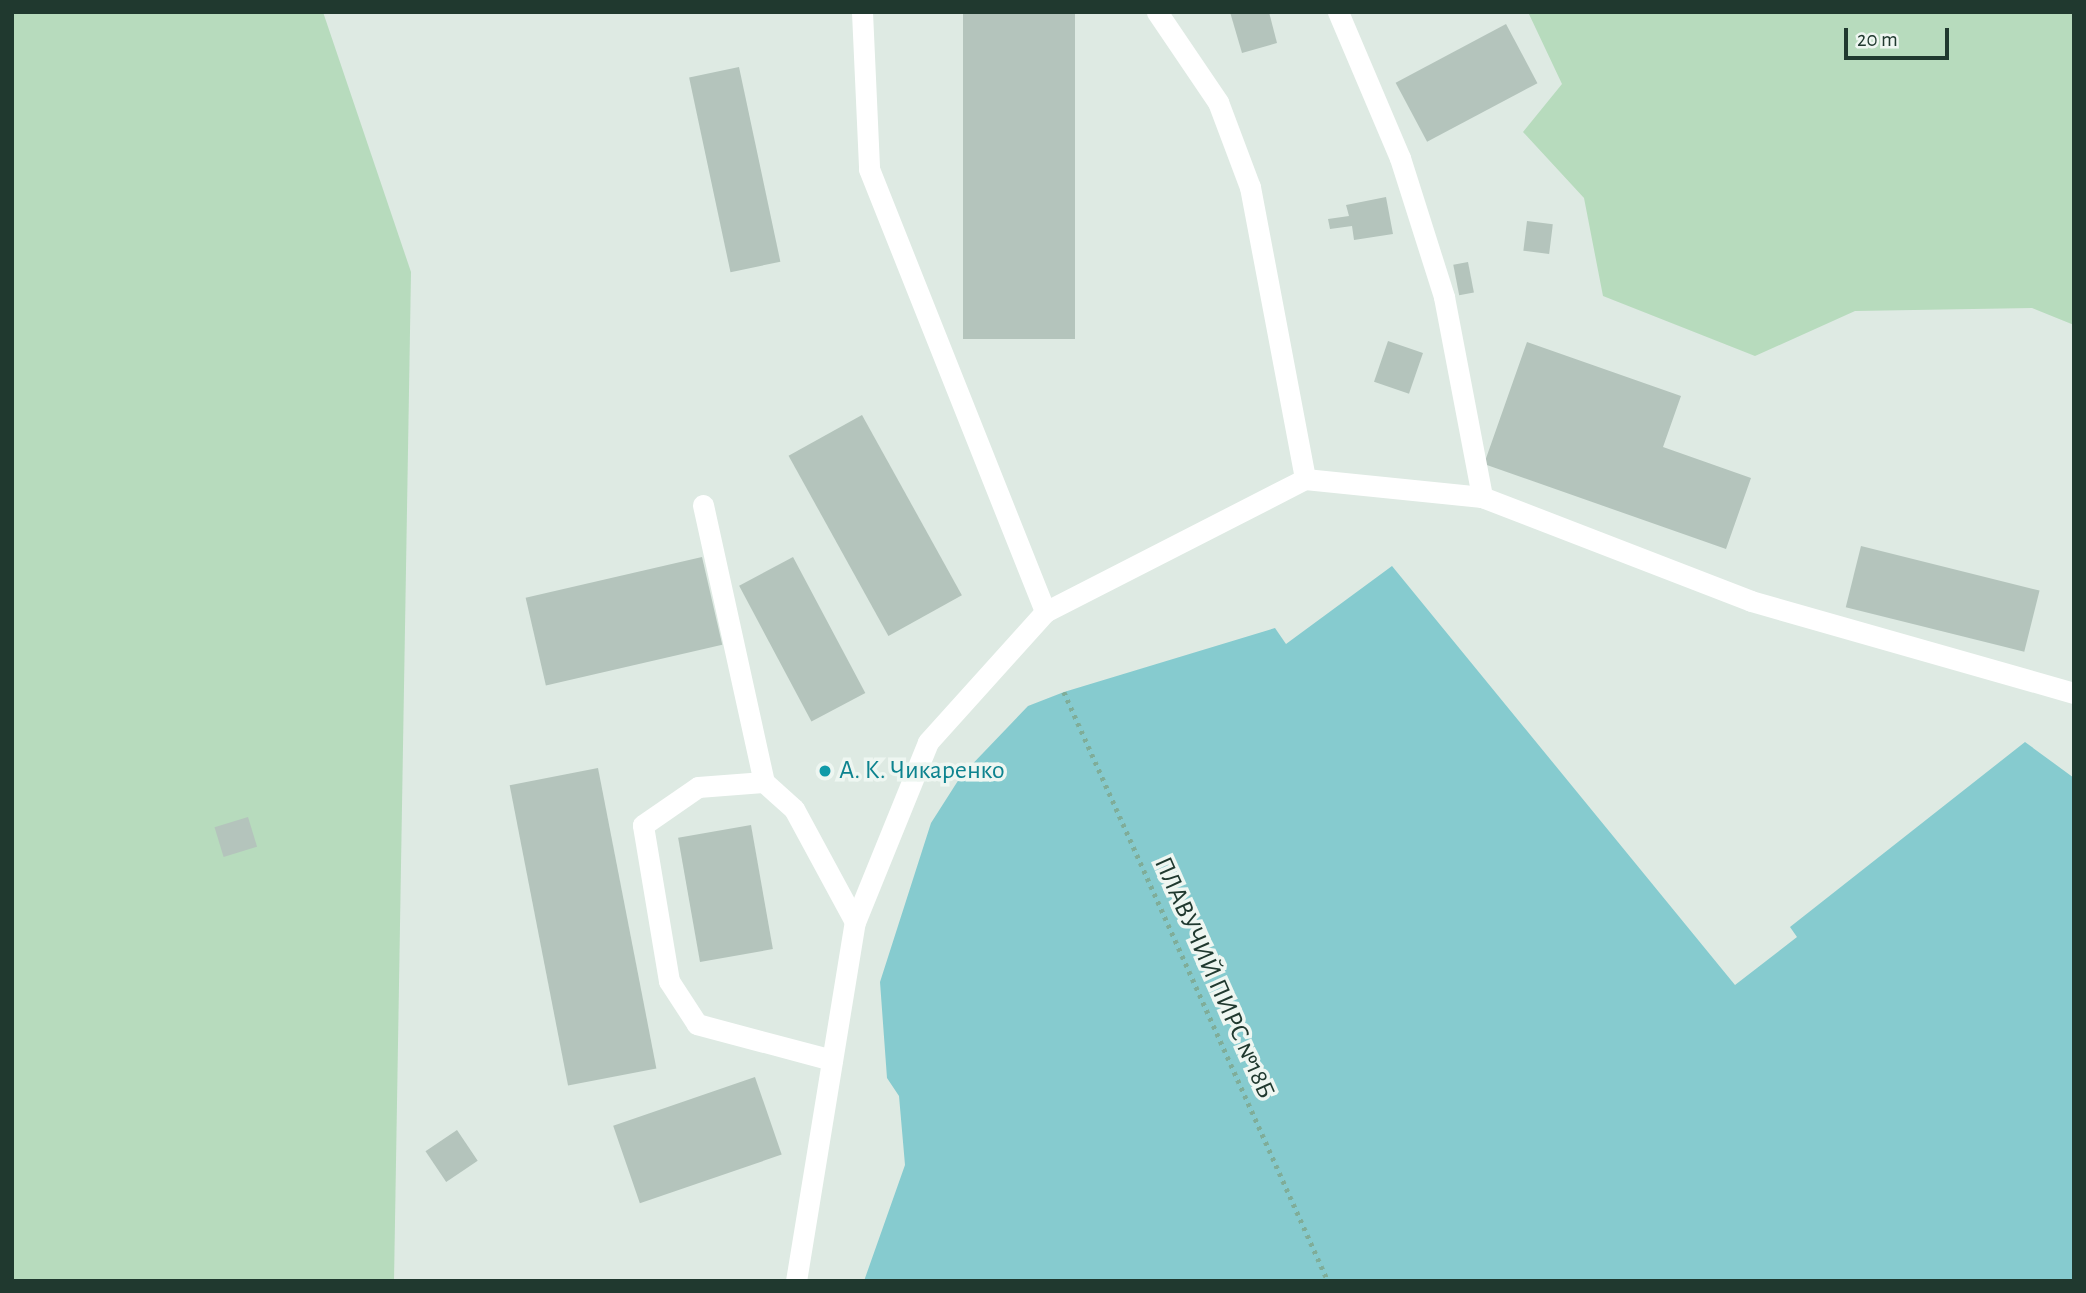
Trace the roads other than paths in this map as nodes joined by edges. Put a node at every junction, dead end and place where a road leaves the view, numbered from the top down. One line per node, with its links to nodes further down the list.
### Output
1 (862, 12): 7 (lane)
2 (1157, 12): 4 (lane)
3 (1338, 12): 5 (lane)
4 (1304, 479): 5 (lane); 7 (lane)
5 (1482, 498): 8 (lane)
6 (703, 505): 9 (lane)
7 (1045, 612): 10 (lane)
8 (2074, 693)
9 (764, 782): 10 (lane); 11 (lane)
10 (855, 922): 11 (lane)
11 (832, 1060): 12 (lane)
12 (796, 1281)

